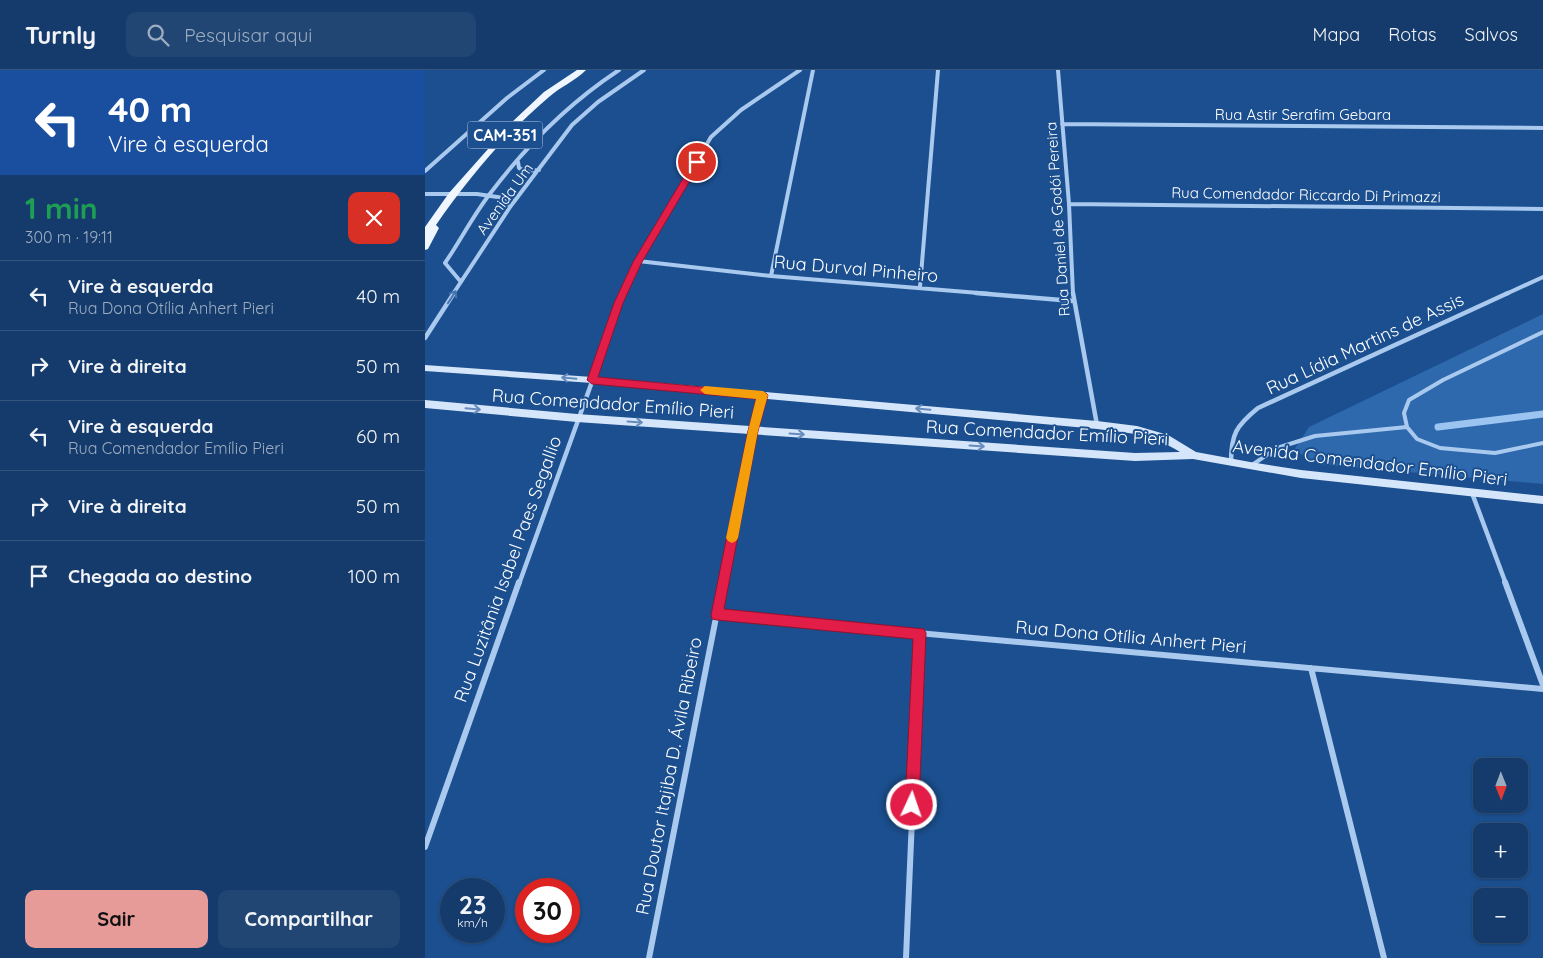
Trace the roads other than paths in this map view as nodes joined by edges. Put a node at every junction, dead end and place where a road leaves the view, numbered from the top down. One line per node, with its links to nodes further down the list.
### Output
1 (543, 70): 13 (street)
2 (582, 70): 15 (main road, CAM-351)
3 (619, 70): 11 (street, Avenida Um)
4 (644, 70): 12 (street, Avenida Um)
5 (800, 70): 23 (street, Rua Luzitânia Isabel Paes Segallio)
6 (813, 70): 24 (street)
7 (938, 70): 27 (street)
8 (1058, 70): 9 (street, Rua Daniel de Godói Pereira)
9 (1062, 124): 10 (street, Rua Astir Serafim Gebara); 17 (street, Rua Daniel de Godói Pereira)
10 (1543, 128)
11 (518, 162): 12 (street); 16 (street, Avenida Um)
12 (539, 170): 18 (street, Avenida Um)
13 (425, 171)
14 (425, 194): 15 (street)
15 (452, 195): 16 (street); 20 (main road, CAM-351)
16 (489, 195): 18 (street); 26 (street, Avenida Um)
17 (1069, 204): 19 (street, Rua Comendador Riccardo Di Primazzi); 28 (street, Rua Daniel de Godói Pereira)
18 (510, 207): 26 (street, Avenida Um)
19 (1543, 209)
20 (441, 212): 21 (main road); 22 (main road)
21 (425, 234)
22 (425, 247)
23 (638, 262): 24 (street, Rua Durval Pinheiro); 32 (street, Rua Luzitânia Isabel Paes Segallio)
24 (771, 276): 27 (street, Rua Durval Pinheiro)
25 (1543, 277): 41 (street, Rua Lídia Martins de Assis)
26 (461, 282): 30 (street, Avenida Um, one-way to 26)
27 (920, 287): 28 (street, Rua Durval Pinheiro)
28 (1073, 301): 36 (street, Rua Daniel de Godói Pereira)
29 (1543, 332): 37 (lane)
30 (425, 338)
31 (425, 368): 32 (street, Rua Comendador Emílio Pieri, one-way to 31)
32 (592, 380): 33 (street, Rua Comendador Emílio Pieri); 35 (street, Rua Luzitânia Isabel Paes Segallio)
33 (763, 395): 36 (street, Rua Comendador Emílio Pieri, one-way to 33); 38 (street, Rua Doutor Itajiba D. Ávila Ribeiro)
34 (425, 404): 35 (street, Rua Comendador Emílio Pieri, one-way to 35)
35 (577, 418): 38 (street, Rua Comendador Emílio Pieri, one-way to 38); 50 (street, Rua Luzitânia Isabel Paes Segallio)
36 (1097, 425): 40 (street, Rua Comendador Emílio Pieri)
37 (1407, 428): 39 (lane); 42 (lane)
38 (753, 431): 40 (street, Rua Comendador Emílio Pieri, one-way to 40); 45 (street, Rua Doutor Itajiba D. Ávila Ribeiro)
39 (1543, 443)
40 (1193, 454): 41 (street, Avenida Comendador Emílio Pieri)
41 (1231, 463): 42 (street, Avenida Comendador Emílio Pieri)
42 (1250, 466): 43 (street, Avenida Comendador Emílio Pieri)
43 (1472, 493): 44 (street, Avenida Comendador Emílio Pieri); 48 (street)
44 (1543, 500)
45 (717, 615): 46 (street, Rua Dona Otília Anhert Pieri); 51 (street, Rua Doutor Itajiba D. Ávila Ribeiro)
46 (920, 633): 47 (street, Rua Dona Otília Anhert Pieri); 52 (street)
47 (1311, 668): 49 (street, Rua Dona Otília Anhert Pieri); 53 (street)
48 (1543, 686)
49 (1543, 689)
50 (425, 847)
51 (649, 958)
52 (905, 958)
53 (1384, 958)

